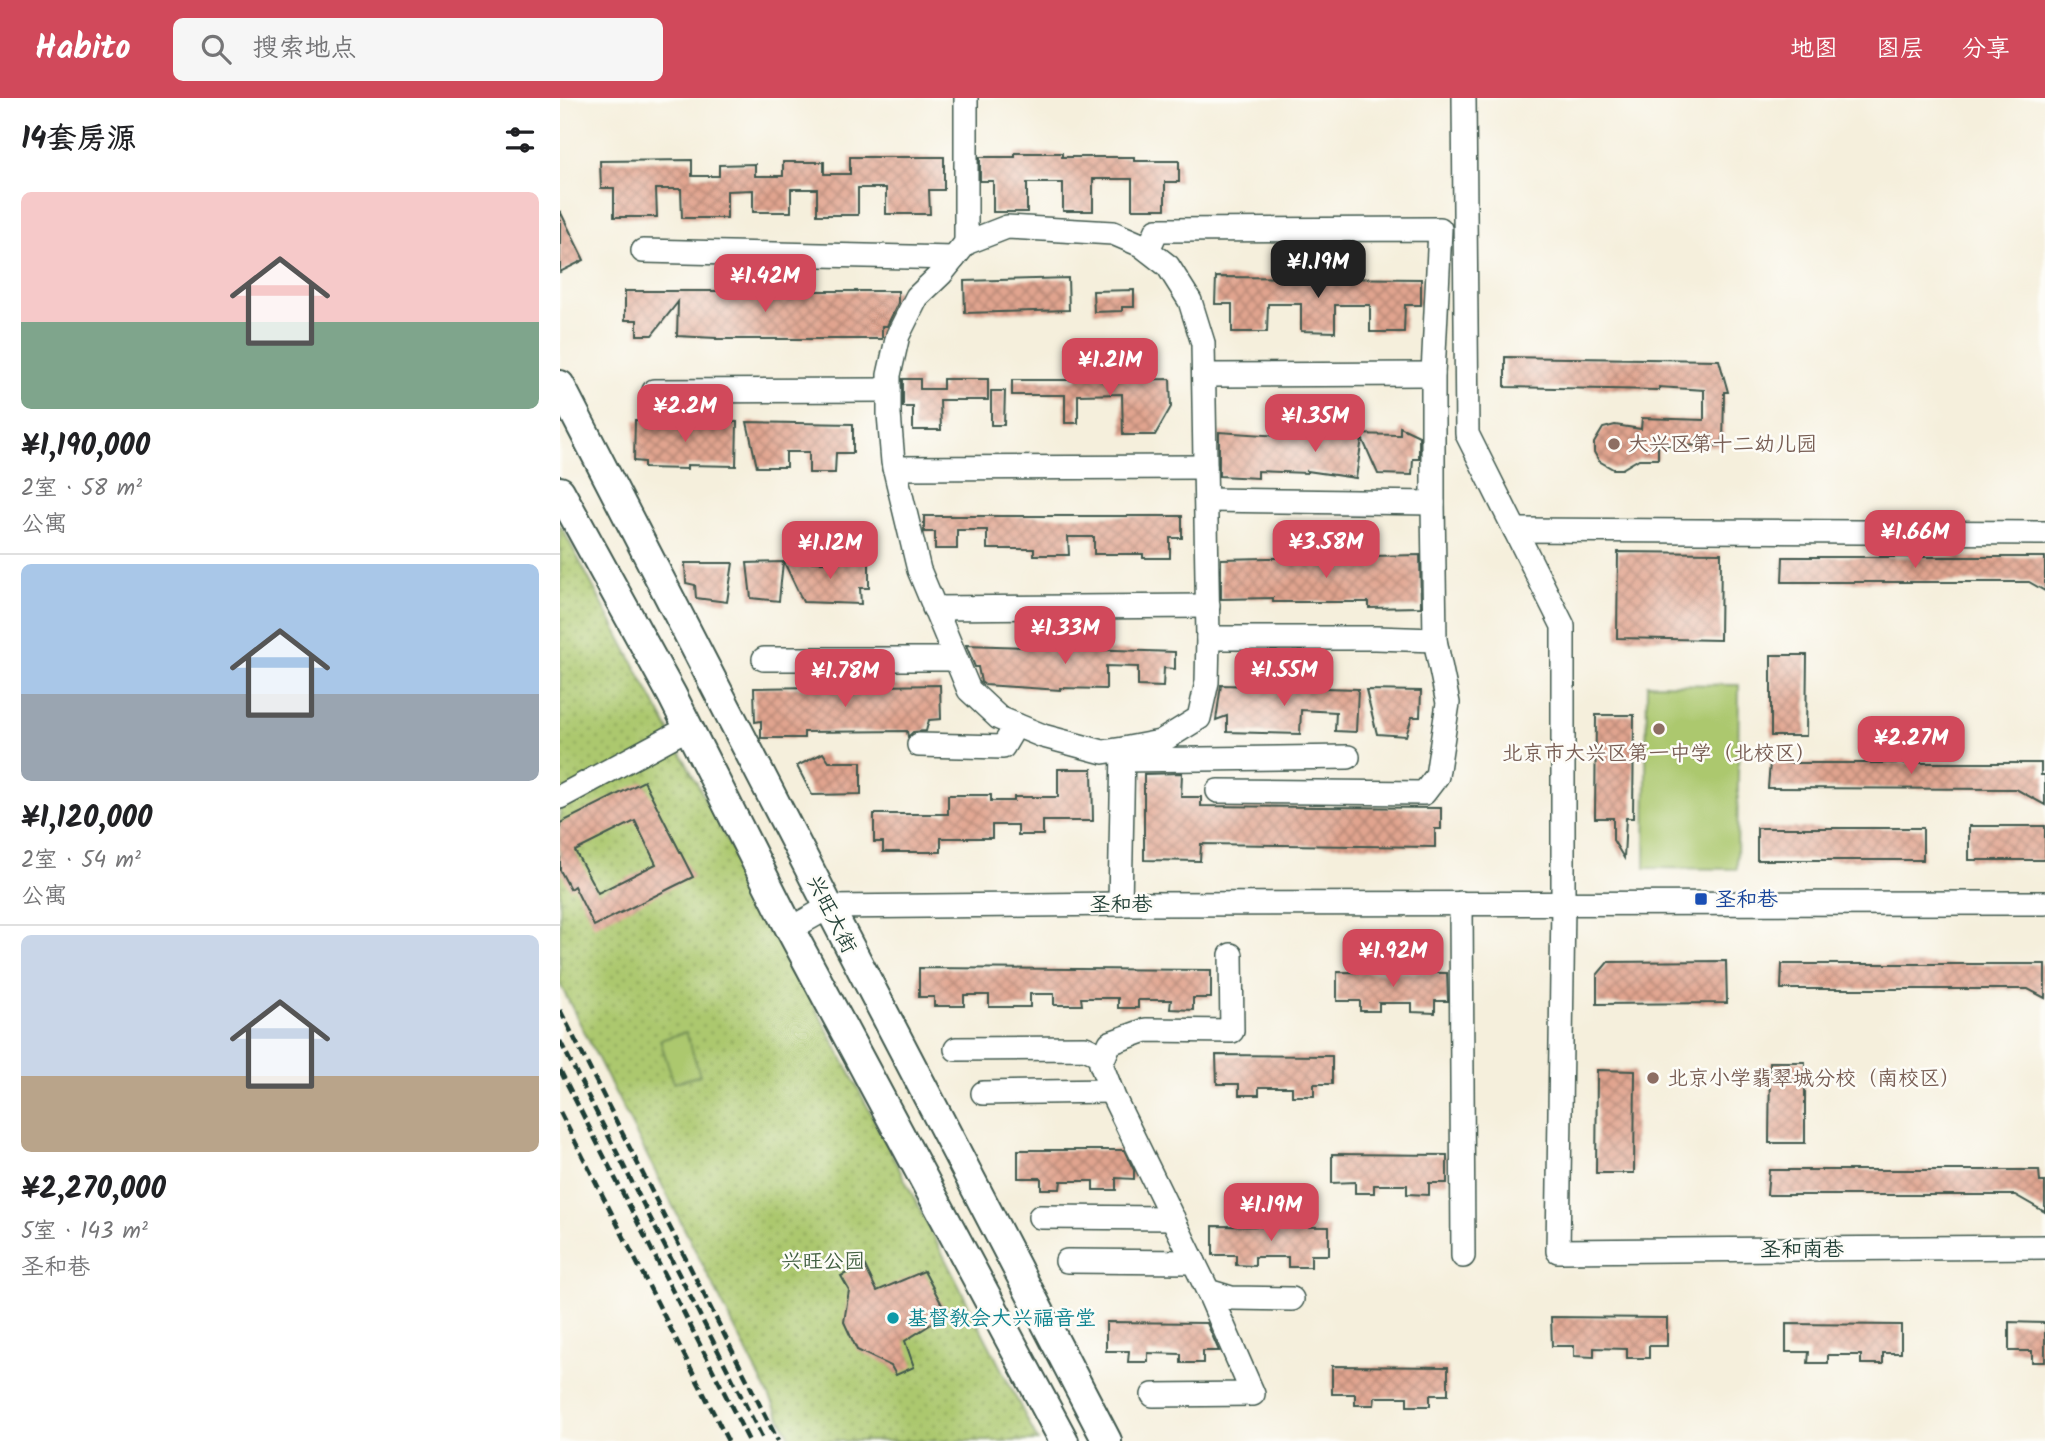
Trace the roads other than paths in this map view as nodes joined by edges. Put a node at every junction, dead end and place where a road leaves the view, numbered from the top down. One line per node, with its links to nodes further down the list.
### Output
1 (966, 98): 3 (street)
2 (1464, 98): 16 (street)
3 (960, 250): 4 (street); 5 (street); 9 (street)
4 (1148, 250): 6 (street); 7 (street)
5 (643, 251)
6 (1433, 374): 7 (street); 15 (street)
7 (1203, 375): 11 (street)
8 (560, 385): 35 (main road, 兴旺大街)
9 (889, 390): 10 (street); 12 (street)
10 (654, 391)
11 (1205, 467): 12 (street); 14 (street)
12 (894, 468): 19 (street)
13 (560, 491): 25 (main road, 兴旺大街)
14 (1206, 500): 15 (street); 18 (street)
15 (1433, 503): 21 (street)
16 (1515, 530): 17 (street); 34 (street)
17 (2045, 533)
18 (1208, 606): 19 (street); 20 (street)
19 (934, 608): 23 (street)
20 (1208, 638): 21 (street); 27 (street)
21 (1435, 640): 29 (street)
22 (764, 659): 23 (street)
23 (955, 659): 24 (street)
24 (1016, 724): 26 (street); 27 (street)
25 (688, 728): 30 (street); 36 (main road, 兴旺大街)
26 (919, 745)
27 (1123, 755): 28 (street); 33 (street)
28 (1348, 757)
29 (1218, 791)
30 (560, 797)
31 (1461, 903): 33 (street, 圣和巷); 34 (street, 圣和巷); 45 (street)
32 (2045, 903): 34 (street, 圣和巷)
33 (1120, 904): 35 (street, 圣和巷)
34 (1563, 904): 44 (street, 圣和南巷)
35 (828, 907): 36 (street, 圣和巷); 52 (main road, 兴旺大街)
36 (790, 929): 51 (main road, 兴旺大街)
37 (1231, 955): 39 (street)
38 (956, 1049): 39 (street)
39 (1104, 1057): 40 (street)
40 (1111, 1091): 41 (street); 43 (street)
41 (983, 1093)
42 (1040, 1217): 43 (street)
43 (1173, 1218): 47 (street)
44 (2045, 1247)
45 (1463, 1256)
46 (1067, 1261): 47 (street)
47 (1194, 1262): 48 (street)
48 (1208, 1291): 49 (street); 50 (street)
49 (1292, 1299)
50 (1153, 1395)
51 (1064, 1441)
52 (1107, 1441)

